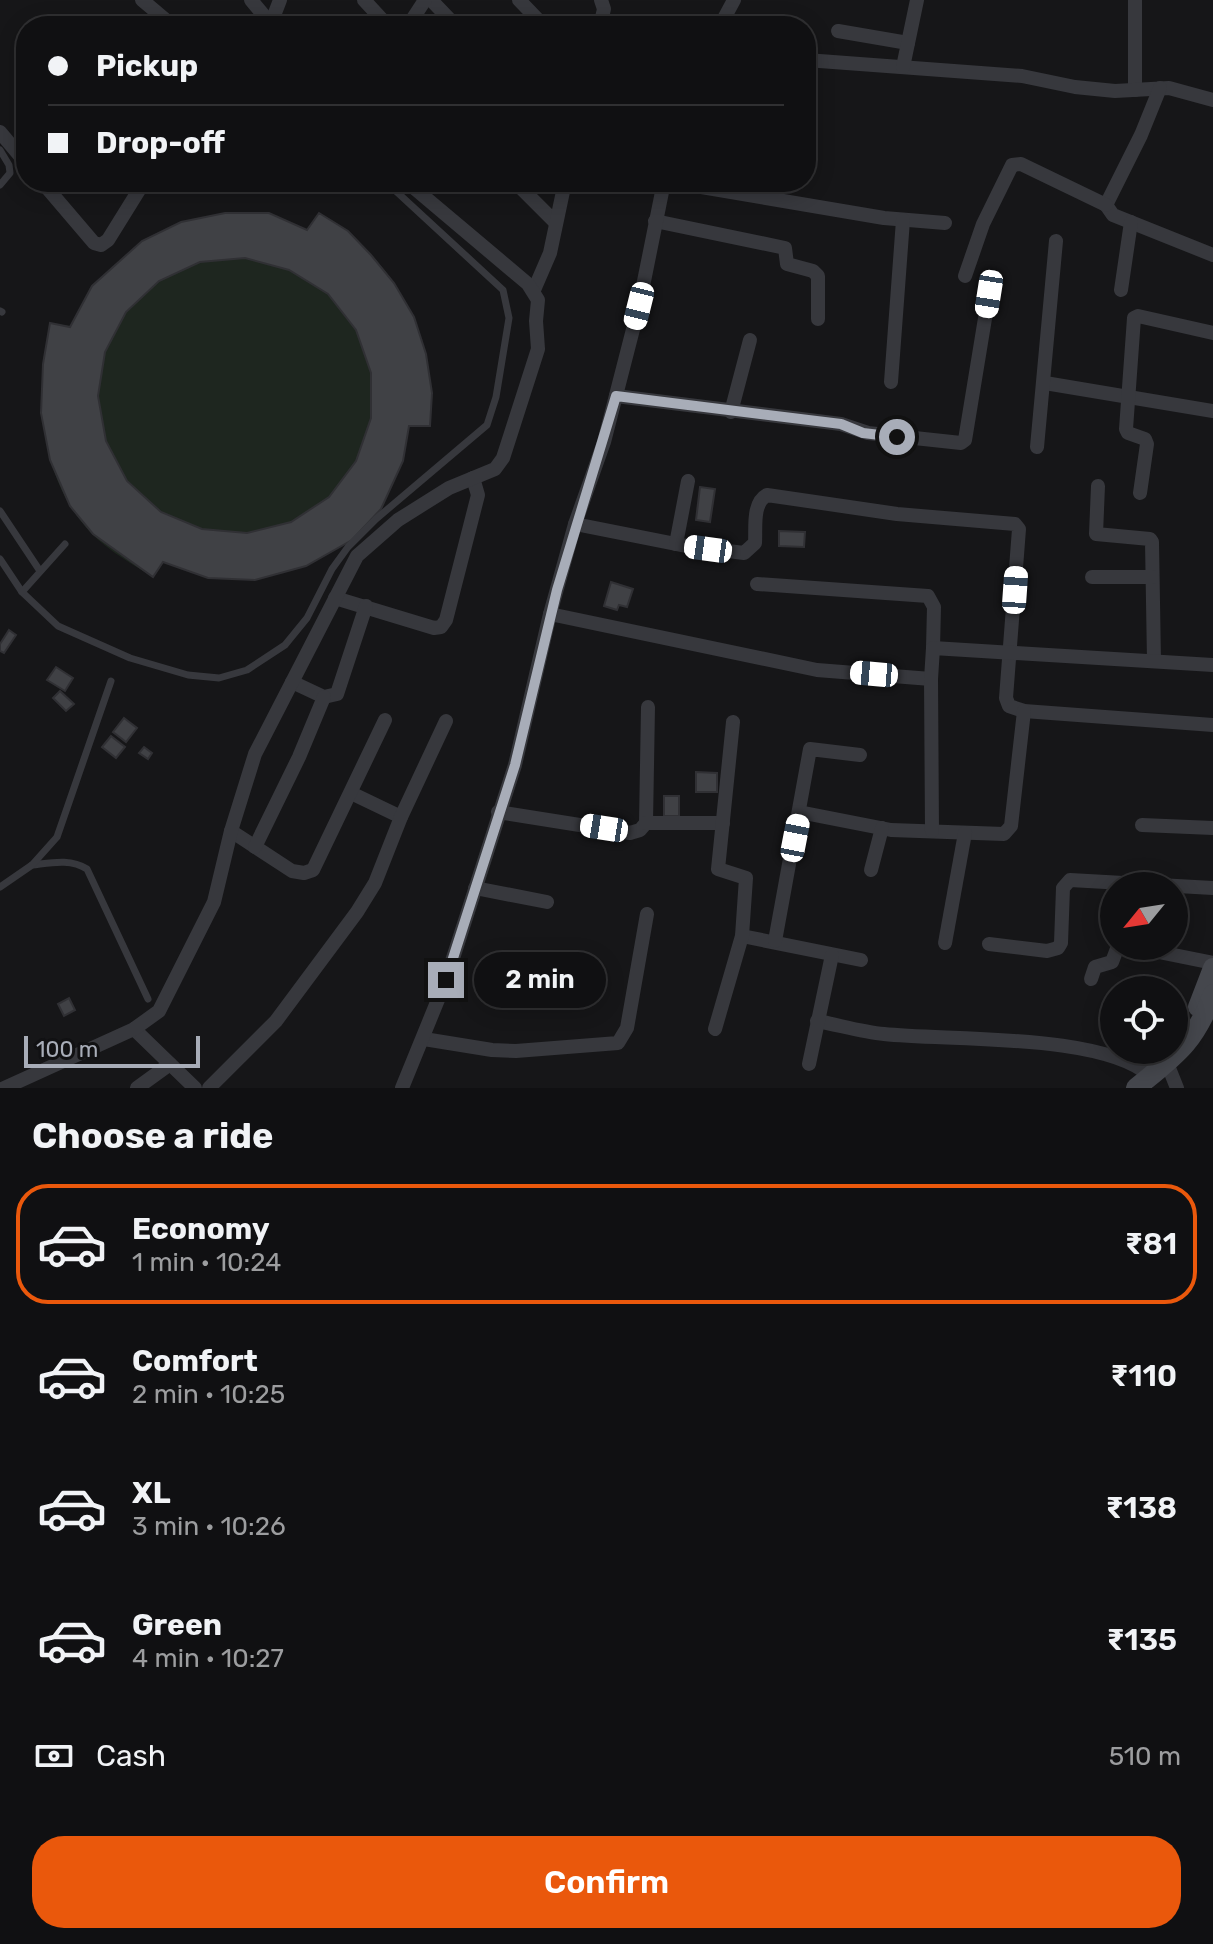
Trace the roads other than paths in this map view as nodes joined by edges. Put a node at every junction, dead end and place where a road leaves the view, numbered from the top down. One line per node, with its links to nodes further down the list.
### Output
1 (142, 0): 8 (street)
2 (251, 0): 9 (street)
3 (364, 0): 10 (street)
4 (428, 0): 11 (street); 12 (street)
5 (519, 0): 13 (street)
6 (917, 0): 15 (street)
7 (1135, 0): 19 (street)
8 (161, 16)
9 (263, 16)
10 (379, 16)
11 (416, 16)
12 (445, 16)
13 (534, 16)
14 (838, 31): 15 (street)
15 (908, 43): 17 (street)
16 (816, 61): 17 (street)
17 (903, 67): 19 (street)
18 (1160, 88): 19 (street); 20 (street); 33 (street)
19 (1135, 90)
20 (1213, 100)
21 (0, 132): 23 (street)
22 (0, 150): 24 (lane)
23 (16, 151)
24 (0, 185)
25 (51, 192): 26 (street)
26 (138, 192)
27 (397, 192): 68 (lane)
28 (419, 192): 42 (street)
29 (525, 192): 37 (street)
30 (563, 192): 37 (street)
31 (662, 192): 35 (street)
32 (733, 192): 34 (street)
33 (1106, 205): 36 (street); 41 (street)
34 (903, 220): 38 (street); 48 (street)
35 (655, 221): 45 (street); 50 (street)
36 (1131, 222): 40 (street); 43 (street)
37 (556, 223): 42 (street)
38 (945, 223)
39 (1056, 241): 49 (street)
40 (1213, 255)
41 (965, 276)
42 (534, 290): 55 (street)
43 (1121, 290)
44 (989, 294): 53 (street)
45 (818, 319)
46 (1213, 333): 51 (street)
47 (750, 340): 53 (street)
48 (891, 382)
49 (1045, 383): 51 (street); 54 (street)
50 (616, 396): 53 (street); 60 (street)
51 (1129, 397): 52 (street); 58 (street)
52 (1213, 411)
53 (731, 412)
54 (1037, 447)
55 (473, 478): 69 (street); 70 (street)
56 (688, 481): 62 (street)
57 (1098, 486): 66 (street)
58 (1140, 493)
59 (0, 511): 64 (lane)
60 (575, 524): 62 (street); 71 (street)
61 (65, 544): 64 (lane)
62 (676, 544): 73 (street)
63 (0, 559): 68 (lane)
64 (40, 571): 68 (lane)
65 (1092, 577): 66 (street)
66 (1152, 577): 74 (street)
67 (757, 584): 72 (street)
68 (22, 592)
69 (335, 598): 70 (street); 78 (street)
70 (366, 606): 79 (street)
71 (550, 614): 76 (street); 88 (street)
72 (933, 648): 73 (street); 76 (street)
73 (1011, 651): 74 (street); 81 (street)
74 (1154, 661): 75 (street)
75 (1213, 665)
76 (931, 679): 97 (street)
77 (111, 681): 100 (lane)
78 (292, 682): 79 (street); 96 (street)
79 (324, 697): 99 (street)
80 (648, 707): 91 (street)
81 (1024, 711): 85 (street); 98 (street)
82 (385, 720): 87 (street)
83 (446, 721): 90 (street)
84 (733, 722): 92 (street)
85 (1213, 725)
86 (860, 755): 89 (street)
87 (351, 793): 90 (street); 99 (street)
88 (498, 812): 91 (street); 103 (street)
89 (799, 812): 94 (street); 108 (street)
90 (401, 817): 130 (street)
91 (646, 823): 92 (street)
92 (723, 823): 107 (street)
93 (1142, 825): 95 (street)
94 (882, 828): 97 (street); 101 (street)
95 (1213, 828)
96 (231, 831): 99 (street); 121 (street)
97 (932, 831): 98 (street)
98 (965, 833): 109 (street)
99 (255, 847)
100 (32, 865): 102 (lane); 118 (lane)
101 (871, 870)
102 (0, 887)
103 (475, 888): 105 (street); 123 (street)
104 (1213, 888): 110 (street)
105 (547, 902)
106 (647, 914): 123 (street)
107 (742, 936): 108 (street); 122 (street)
108 (775, 941): 111 (street)
109 (945, 943)
110 (989, 944)
111 (832, 955): 113 (street); 119 (street)
112 (1188, 959): 115 (street)
113 (861, 960)
114 (1113, 960): 116 (street)
115 (1213, 965): 120 (street)
116 (1091, 979)
117 (1213, 994): 126 (street)
118 (148, 999)
119 (817, 1021): 125 (street); 126 (street)
120 (1188, 1025)
121 (134, 1029): 124 (street); 127 (street)
122 (715, 1029)
123 (424, 1039): 131 (street)
124 (170, 1064): 128 (street); 129 (street)
125 (809, 1064)
126 (1153, 1069): 132 (street); 133 (street)
127 (4, 1088)
128 (137, 1088)
129 (195, 1088)
130 (209, 1088)
131 (402, 1088)
132 (1121, 1088)
133 (1177, 1088)

